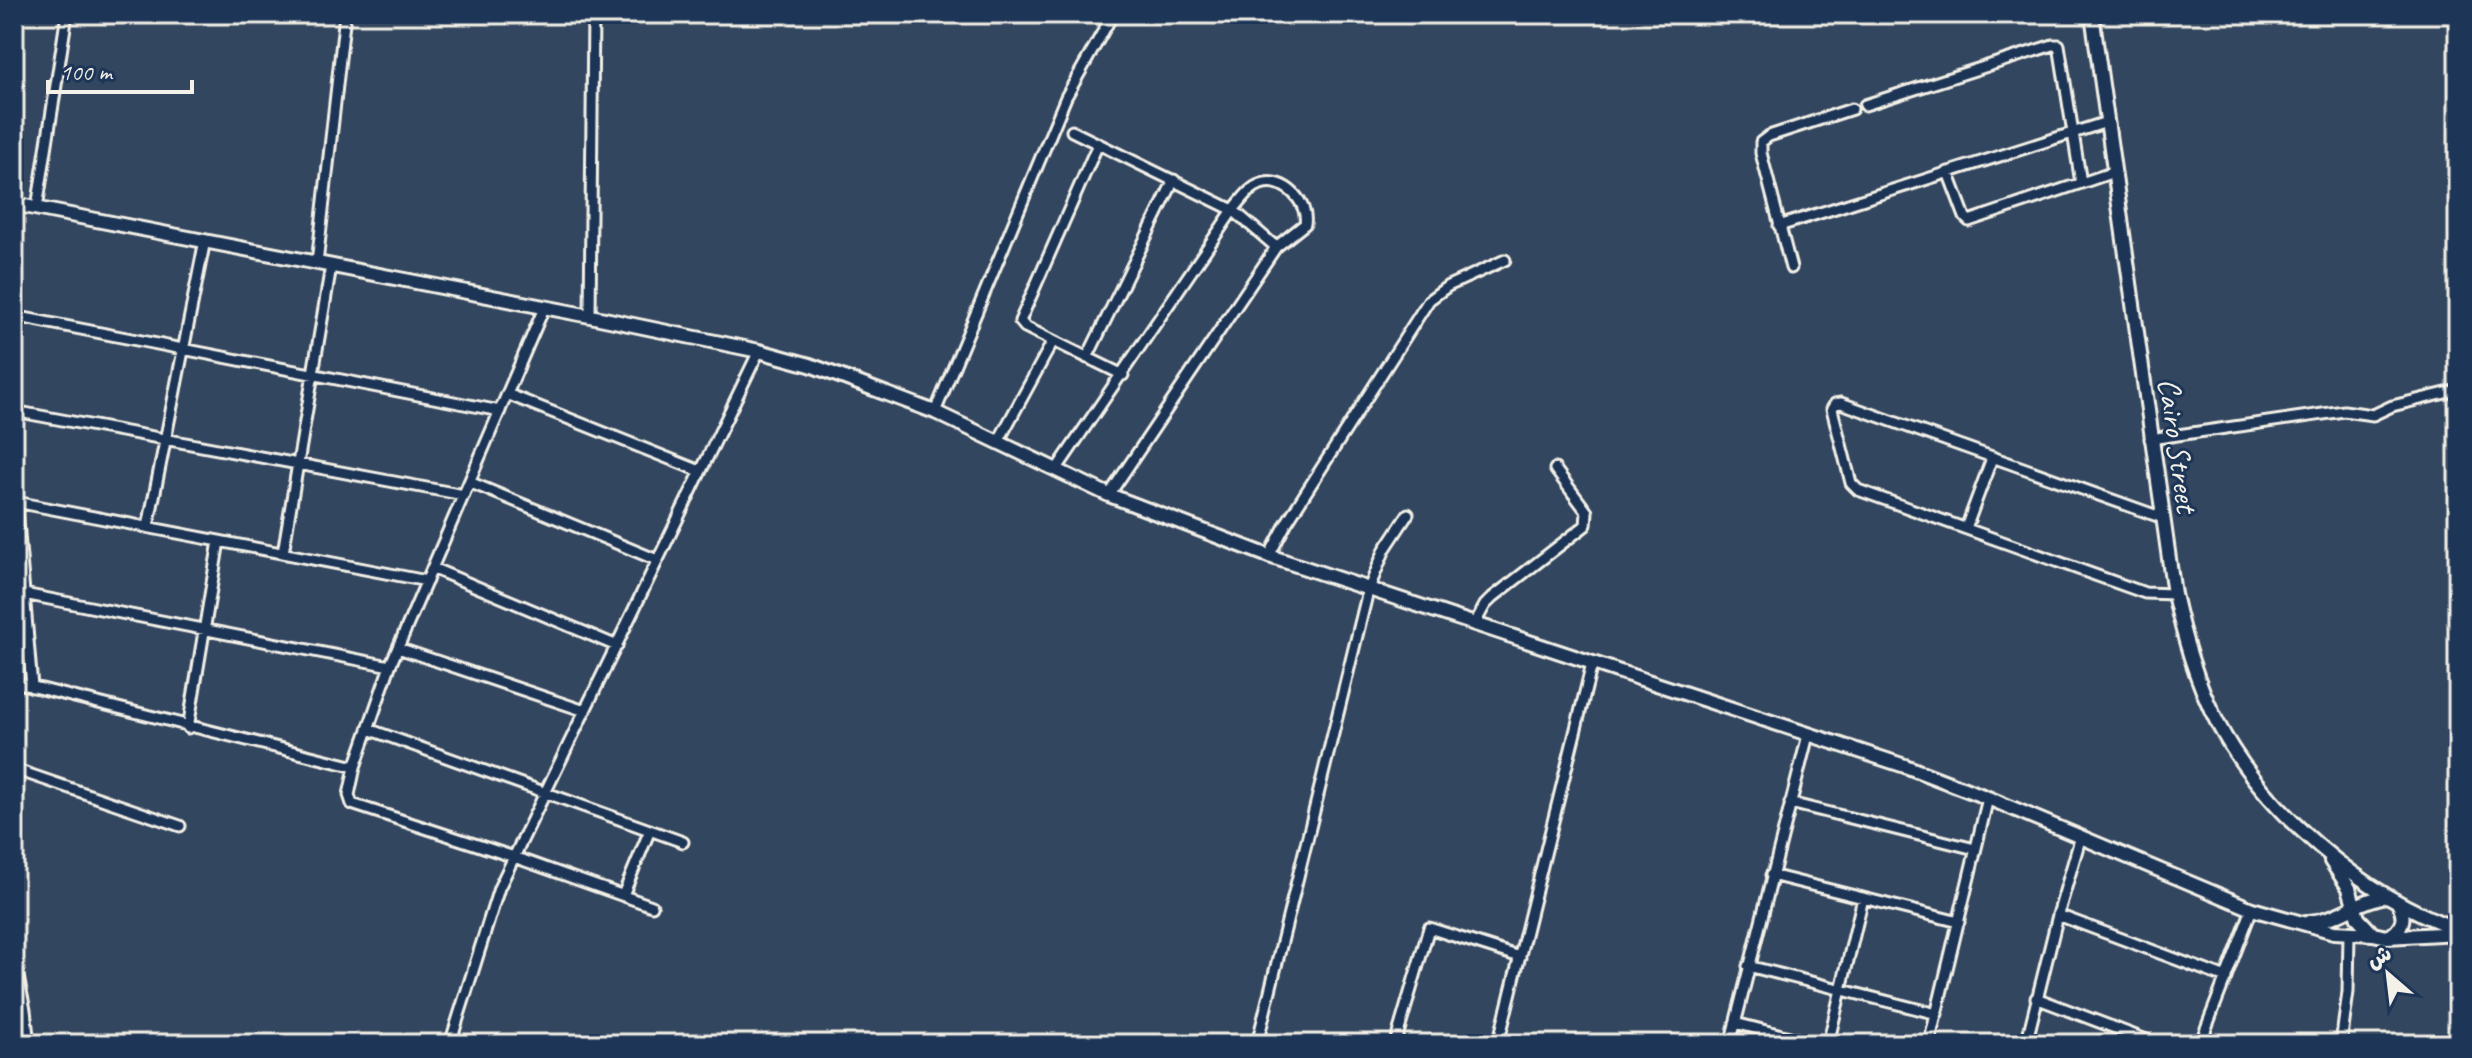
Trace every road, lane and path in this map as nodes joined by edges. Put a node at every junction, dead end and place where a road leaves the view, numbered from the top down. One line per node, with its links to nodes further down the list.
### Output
1 (67, 14): 17 (street)
2 (345, 14): 23 (street)
3 (593, 14): 28 (street)
4 (1113, 14): 39 (street)
5 (2092, 14): 8 (main road, Cairo Street)
6 (1865, 105): 10 (street)
7 (1852, 109): 19 (street)
8 (2107, 122): 10 (street); 13 (main road, Cairo Street)
9 (1072, 131): 11 (street)
10 (2074, 132): 12 (street); 15 (street)
11 (1098, 144): 14 (street); 29 (street)
12 (1948, 172): 15 (street); 19 (street)
13 (2114, 172): 15 (street); 40 (main road, Cairo Street)
14 (1174, 180): 18 (street); 32 (street)
15 (2081, 183)
16 (14, 204): 17 (main road)
17 (37, 208): 20 (main road)
18 (1233, 210): 21 (street); 21 (street); 34 (street)
19 (1779, 226): 25 (street)
20 (205, 240): 23 (main road); 30 (street)
21 (1276, 247): 51 (street)
22 (1505, 260): 59 (street)
23 (317, 263): 24 (main road)
24 (331, 266): 26 (main road); 33 (street)
25 (1791, 268)
26 (544, 308): 28 (main road); 36 (street)
27 (14, 316): 30 (street)
28 (590, 316): 31 (main road)
29 (1053, 341): 32 (street); 42 (street)
30 (182, 349): 33 (street); 41 (street)
31 (759, 351): 39 (main road); 47 (street)
32 (1087, 358): 34 (street)
33 (313, 375): 38 (street); 44 (street)
34 (1123, 375): 46 (street)
35 (2458, 390): 40 (street)
36 (507, 394): 38 (street); 47 (street)
37 (14, 411): 41 (street)
38 (500, 411): 49 (street)
39 (935, 412): 42 (main road)
40 (2150, 439): 54 (main road, Cairo Street)
41 (166, 440): 44 (street); 55 (street)
42 (998, 442): 46 (main road)
43 (1992, 458): 54 (street); 56 (street); 56 (street)
44 (297, 464): 50 (street); 58 (street)
45 (1555, 469): 66 (street)
46 (1056, 470): 51 (main road)
47 (700, 471): 60 (street)
48 (14, 475): 52 (street)
49 (469, 482): 50 (street); 60 (street)
50 (464, 495): 61 (street)
51 (1109, 495): 59 (main road)
52 (16, 502): 55 (street); 64 (street)
53 (1408, 514): 63 (street)
54 (2163, 518): 65 (main road, Cairo Street)
55 (148, 527): 57 (street)
56 (1966, 528): 65 (street)
57 (219, 541): 58 (street); 67 (street)
58 (283, 553): 62 (street)
59 (1269, 556): 63 (main road)
60 (657, 560): 68 (street)
61 (432, 568): 62 (street); 68 (street)
62 (427, 581): 69 (street)
63 (1368, 591): 66 (main road); 115 (street)
64 (24, 594): 67 (street); 73 (street)
65 (2174, 594): 87 (main road, Cairo Street)
66 (1474, 625): 70 (main road)
67 (205, 630): 71 (street); 75 (street)
68 (617, 646): 74 (street)
69 (398, 648): 71 (street); 74 (street)
70 (1592, 664): 77 (main road); 105 (street)
71 (390, 666): 76 (street)
72 (14, 682): 73 (street)
73 (32, 687): 75 (street)
74 (585, 711): 80 (street)
75 (188, 728): 78 (street)
76 (368, 729): 78 (street); 80 (street)
77 (1808, 735): 81 (main road); 82 (street)
78 (355, 767): 89 (street)
79 (14, 769): 83 (street)
80 (545, 793): 84 (street); 89 (street)
81 (1988, 798): 85 (main road); 88 (street)
82 (1790, 803): 88 (street); 90 (street)
83 (180, 826)
84 (650, 830): 86 (street); 91 (street)
85 (2081, 836): 97 (main road); 98 (street)
86 (683, 842)
87 (2317, 843): 92 (main road, Cairo Street); 96 (main road, Cairo Street)
88 (1975, 849): 100 (street)
89 (514, 857): 91 (street); 114 (street)
90 (1771, 875): 93 (street); 107 (street)
91 (623, 895): 95 (street)
92 (2386, 896): 94 (main road, Cairo Street); 96 (main road)
93 (1863, 898): 100 (street); 109 (street)
94 (2398, 903): 101 (main road, Cairo Street); 104 (main road)
95 (652, 906)
96 (2355, 907): 99 (main road); 103 (main road, Cairo Street)
97 (2252, 909): 99 (main road); 108 (street)
98 (2058, 915): 108 (street); 110 (street)
99 (2298, 921): 102 (main road)
100 (1959, 922): 111 (street)
101 (2458, 931): 104 (main road, Cairo Street)
102 (2349, 934): 103 (main road); 125 (street)
103 (2373, 934): 104 (main road, Cairo Street)
104 (2387, 937)
105 (1520, 957): 116 (street); 117 (street)
106 (14, 958): 113 (street)
107 (1748, 966): 109 (street); 112 (street)
108 (2226, 978): 124 (street)
109 (1841, 989): 111 (street); 120 (street)
110 (2036, 998): 122 (street); 123 (street)
111 (1937, 1014): 121 (street)
112 (1735, 1023): 118 (street); 119 (street)
113 (29, 1044)
114 (450, 1044)
115 (1257, 1044)
116 (1395, 1044)
117 (1498, 1044)
118 (1730, 1044)
119 (1817, 1044)
120 (1828, 1044)
121 (1929, 1044)
122 (2026, 1044)
123 (2157, 1044)
124 (2200, 1044)
125 (2341, 1044)

